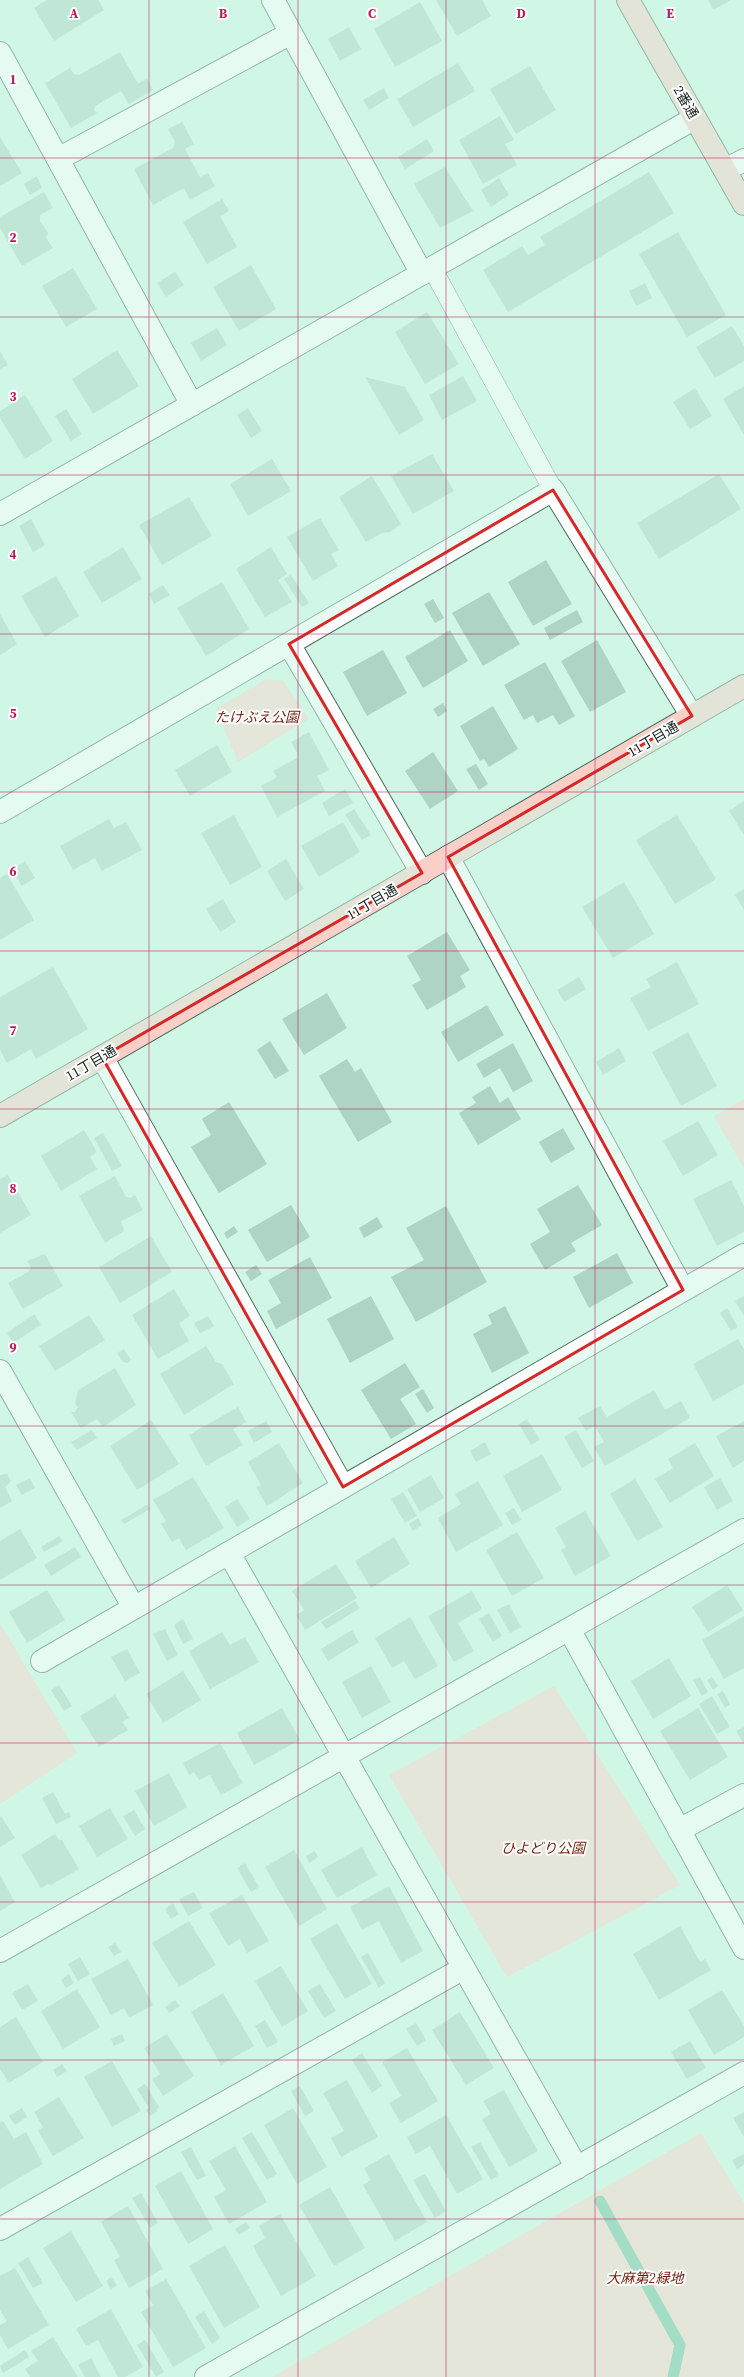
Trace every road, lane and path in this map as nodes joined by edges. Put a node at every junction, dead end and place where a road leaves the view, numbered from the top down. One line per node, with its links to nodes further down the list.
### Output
1 (273, 0): 3 (street)
2 (628, 0): 5 (street, 2番通)
3 (291, 33): 6 (street); 10 (street)
4 (0, 53): 6 (street)
5 (695, 118): 8 (street, 2番通); 10 (street)
6 (58, 160): 11 (street)
7 (744, 160): 8 (street)
8 (725, 170): 9 (street, 2番通)
9 (744, 204)
10 (427, 271): 11 (street); 12 (lane)
11 (192, 404): 13 (street)
12 (553, 490): 14 (street); 16 (street)
13 (0, 514)
14 (289, 644): 17 (street); 19 (street)
15 (744, 686): 16 (street, 11丁目通)
16 (692, 716): 18 (street, 11丁目通)
17 (0, 812)
18 (448, 857): 19 (street, 11丁目通); 23 (street)
19 (422, 873): 20 (street, 11丁目通)
20 (102, 1057): 21 (street, 11丁目通); 25 (street)
21 (0, 1116)
22 (744, 1255): 23 (street)
23 (683, 1290): 25 (street)
24 (0, 1371): 28 (street)
25 (343, 1487): 27 (street)
26 (744, 1530): 29 (street)
27 (230, 1553): 28 (street); 31 (street)
28 (134, 1608): 30 (street)
29 (569, 1629): 31 (street); 33 (street)
30 (42, 1661)
31 (345, 1756): 35 (street); 36 (street)
32 (744, 1795): 33 (street)
33 (679, 1830): 34 (street)
34 (744, 1948)
35 (0, 1951)
36 (464, 1968): 38 (street); 39 (street)
37 (744, 2073): 38 (street)
38 (577, 2168): 40 (street)
39 (0, 2229)
40 (206, 2377)

